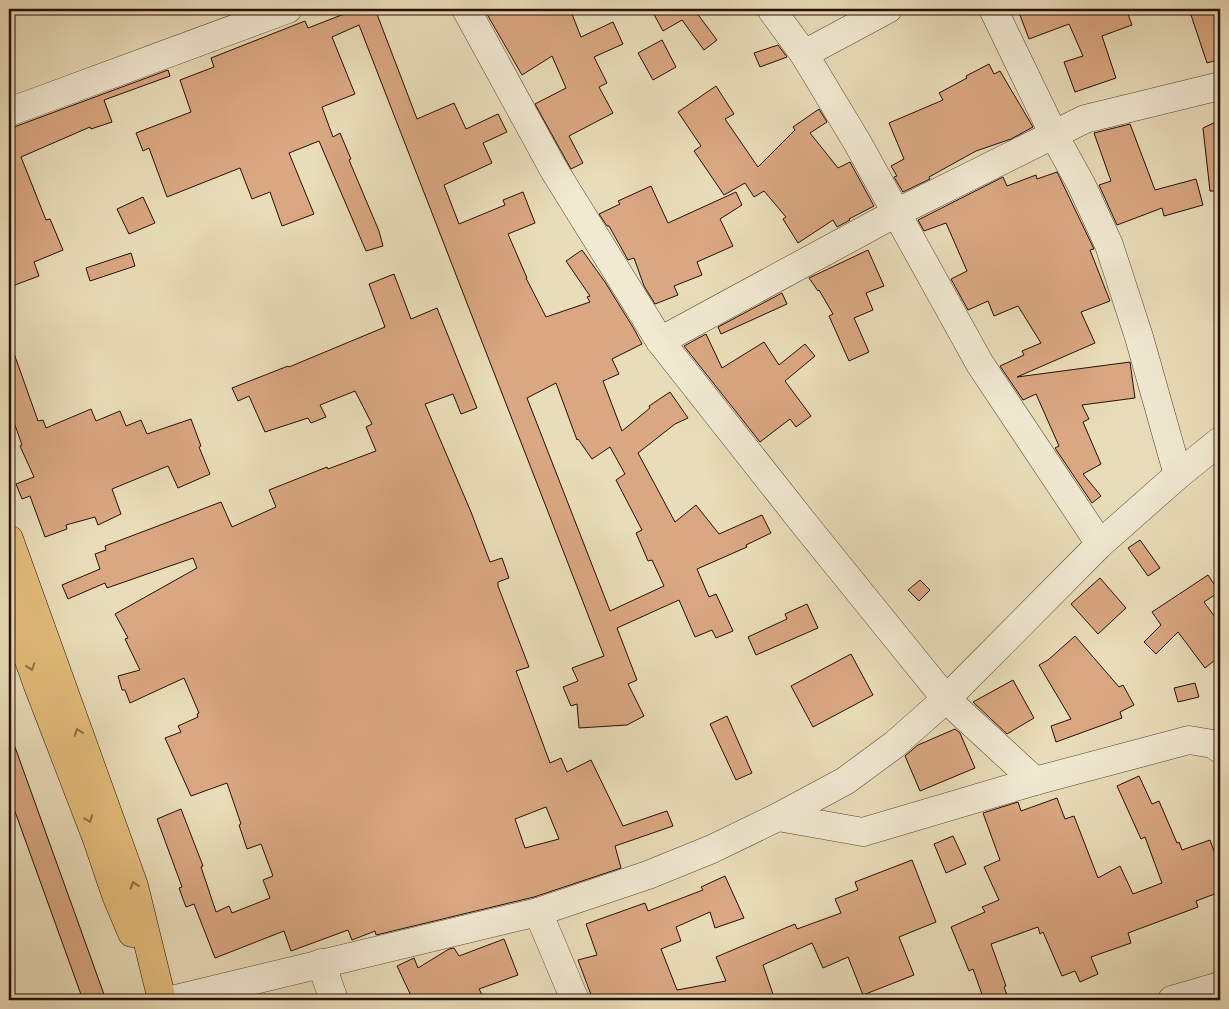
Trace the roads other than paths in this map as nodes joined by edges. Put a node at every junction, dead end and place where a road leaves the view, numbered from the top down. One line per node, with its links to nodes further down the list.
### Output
1 (288, 9): 8 (street)
2 (466, 9): 11 (street)
3 (771, 9): 6 (street)
4 (888, 9): 6 (street)
5 (993, 9): 9 (street)
6 (804, 54): 10 (street)
7 (1220, 86): 9 (street)
8 (9, 112)
9 (1054, 135): 10 (street); 13 (street)
10 (896, 213): 11 (street); 15 (street)
11 (660, 341): 17 (street)
12 (1220, 441): 13 (street)
13 (1178, 475): 15 (street)
14 (9, 539): 24 (main road, one-way to 14)
15 (1100, 544): 17 (street)
16 (9, 604): 24 (main road, one-way to 24)
17 (946, 699): 19 (street); 20 (street)
18 (1220, 749): 19 (street)
19 (1035, 781): 20 (street)
20 (778, 817): 21 (street)
21 (538, 912): 22 (street); 27 (street)
22 (321, 963): 25 (street); 26 (street)
23 (1220, 986): 28 (street)
24 (162, 1000)
25 (171, 1000)
26 (334, 1000)
27 (575, 1000)
28 (1172, 1000)

